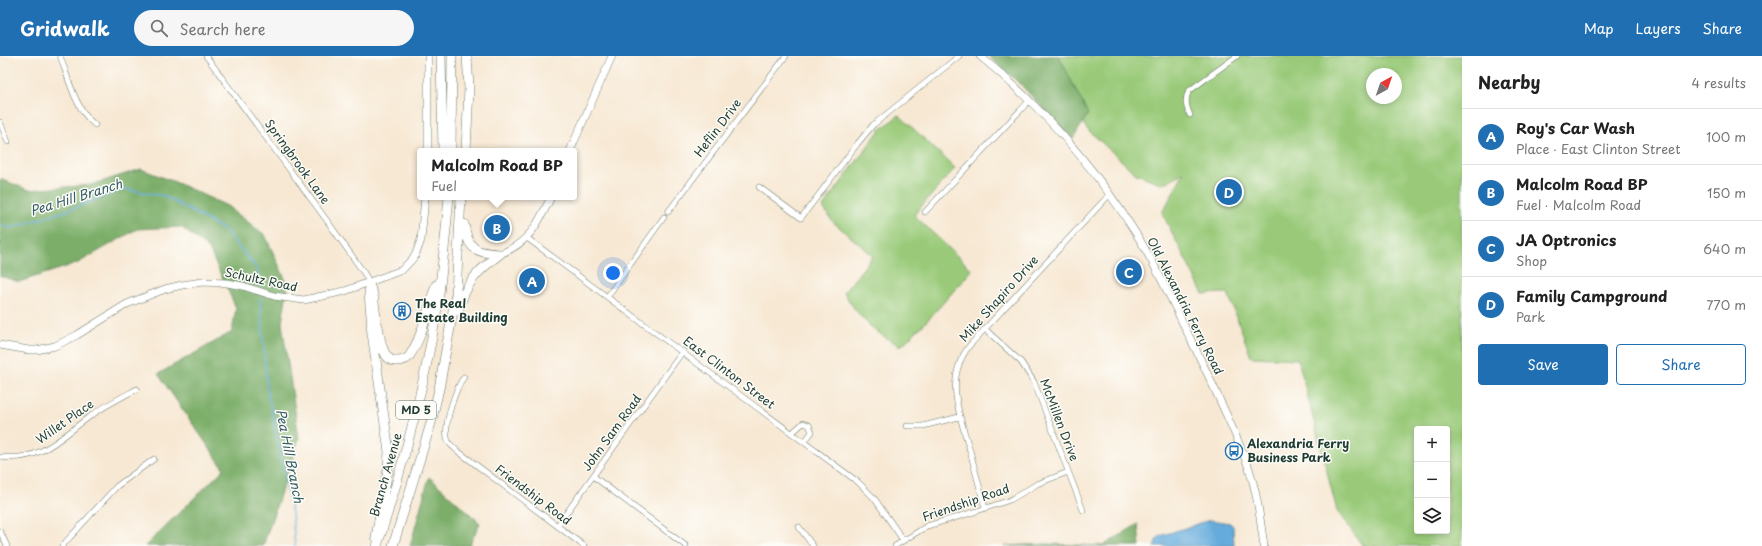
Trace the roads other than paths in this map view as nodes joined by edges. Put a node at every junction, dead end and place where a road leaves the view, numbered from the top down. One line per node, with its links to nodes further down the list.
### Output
1 (60, 56): 15 (street)
2 (206, 56): 32 (street, Springbrook Lane)
3 (428, 56): 17 (street)
4 (442, 56): 18 (highway)
5 (452, 56): 19 (highway)
6 (467, 56): 20 (highway)
7 (612, 56): 21 (street)
8 (786, 56): 33 (street, Heflin Drive)
9 (959, 56): 22 (street)
10 (980, 56): 12 (street, Old Alexandria Ferry Road)
11 (1237, 56): 13 (street)
12 (1030, 100): 23 (street, Old Alexandria Ferry Road); 28 (street)
13 (1190, 115)
14 (0, 122): 16 (street)
15 (95, 124)
16 (8, 142)
17 (428, 148)
18 (443, 148)
19 (451, 148)
20 (466, 148)
21 (571, 148)
22 (759, 187)
23 (1110, 194): 35 (street, Mike Shapiro Drive); 63 (street, Old Alexandria Ferry Road)
24 (426, 200): 32 (street, Schultz Road)
25 (449, 200): 31 (highway, Branch Avenue / MD 5)
26 (550, 200): 29 (street)
27 (461, 202): 30 (highway); 38 (highway, MD 5)
28 (925, 212)
29 (527, 238): 30 (street); 33 (street, East Clinton Street)
30 (500, 254): 38 (highway)
31 (442, 270): 34 (highway); 57 (highway, Branch Avenue / MD 5)
32 (369, 282): 34 (street); 36 (street, Schultz Road)
33 (607, 297): 37 (street, East Clinton Street)
34 (374, 326): 57 (highway)
35 (985, 329): 41 (street, Mike Shapiro Drive); 47 (street, McMillen Drive)
36 (0, 345)
37 (683, 352): 43 (street, East Clinton Street); 48 (street, John Sam Road)
38 (445, 358): 58 (highway, MD 5)
39 (464, 377): 51 (street, Friendship Road)
40 (137, 389): 45 (street, Willet Place)
41 (960, 417): 42 (street); 49 (street, Mike Shapiro Drive)
42 (907, 426)
43 (792, 433): 44 (street, East Clinton Street); 44 (street)
44 (804, 442): 54 (street, East Clinton Street)
45 (0, 457)
46 (154, 459): 56 (street)
47 (1068, 472): 49 (street, Friendship Road); 50 (street, McMillen Drive)
48 (593, 476): 51 (street, John Sam Road); 60 (street)
49 (985, 508): 54 (street, Friendship Road)
50 (1083, 510)
51 (556, 526): 59 (street, Friendship Road)
52 (799, 527): 61 (street)
53 (0, 531): 55 (street)
54 (903, 540): 62 (street, Friendship Road)
55 (7, 546)
56 (62, 546)
57 (375, 546)
58 (393, 546)
59 (584, 546)
60 (686, 546)
61 (813, 546)
62 (895, 546)
63 (1264, 546)

